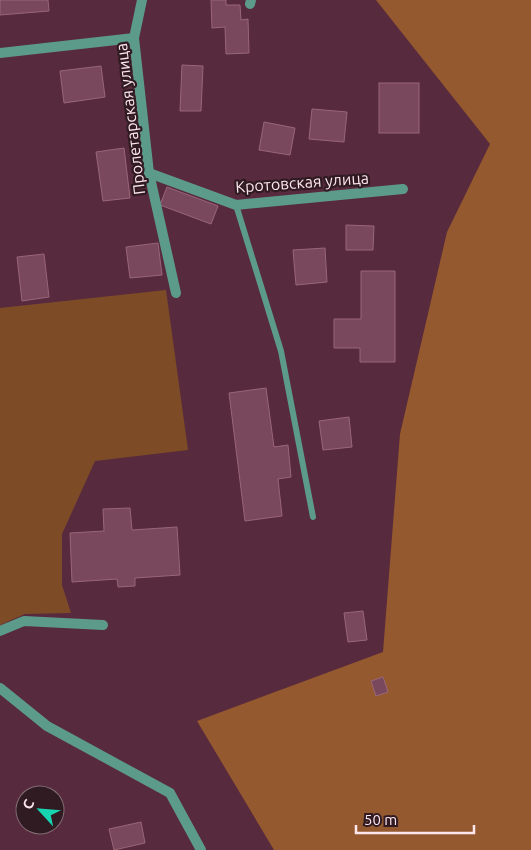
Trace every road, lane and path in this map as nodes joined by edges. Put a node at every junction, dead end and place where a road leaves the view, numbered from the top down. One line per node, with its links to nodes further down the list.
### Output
1 (142, 0): 2 (street, Пролетарская улица)
2 (134, 38): 3 (street); 4 (street, Пролетарская улица)
3 (0, 53)
4 (149, 173): 6 (street, Кротовская улица); 7 (street, Пролетарская улица)
5 (402, 189): 6 (street, Кротовская улица)
6 (236, 205): 8 (lane)
7 (176, 293)
8 (313, 517)
9 (103, 625): 10 (street)
10 (0, 631)
11 (0, 688): 12 (street)
12 (201, 850)

